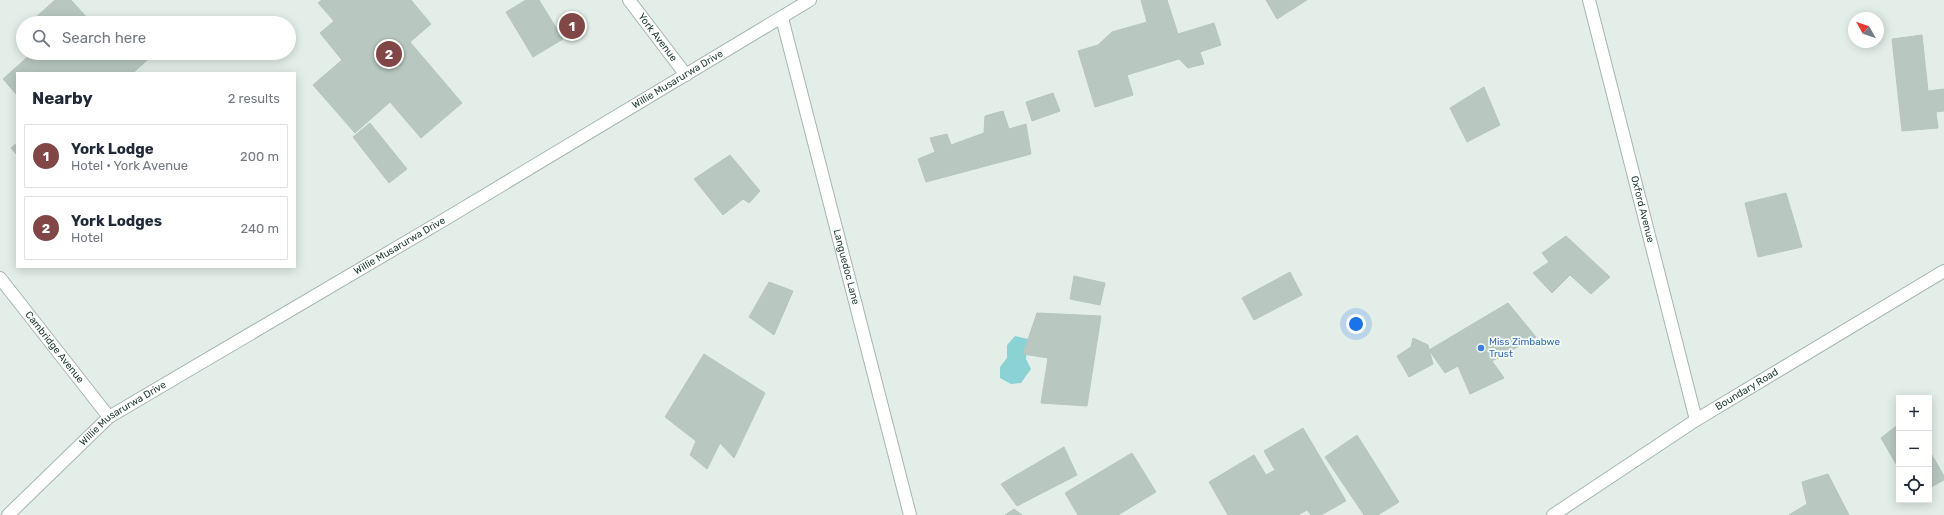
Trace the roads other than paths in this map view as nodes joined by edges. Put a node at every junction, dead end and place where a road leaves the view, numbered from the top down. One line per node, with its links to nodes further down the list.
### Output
1 (629, 0): 5 (street, York Avenue)
2 (810, 0): 4 (street, Willie Musarurwa Drive)
3 (1588, 0): 9 (street, Oxford Avenue)
4 (782, 18): 5 (street, Willie Musarurwa Drive); 11 (street, Languedoc Lane)
5 (686, 75): 8 (street, Willie Musarurwa Drive)
6 (1944, 271): 9 (street, Boundary Road)
7 (0, 278): 8 (street, Cambridge Avenue)
8 (109, 417): 10 (street, Willie Musarurwa Drive)
9 (1696, 420): 12 (street, Boundary Road)
10 (8, 515)
11 (910, 515)
12 (1553, 515)

